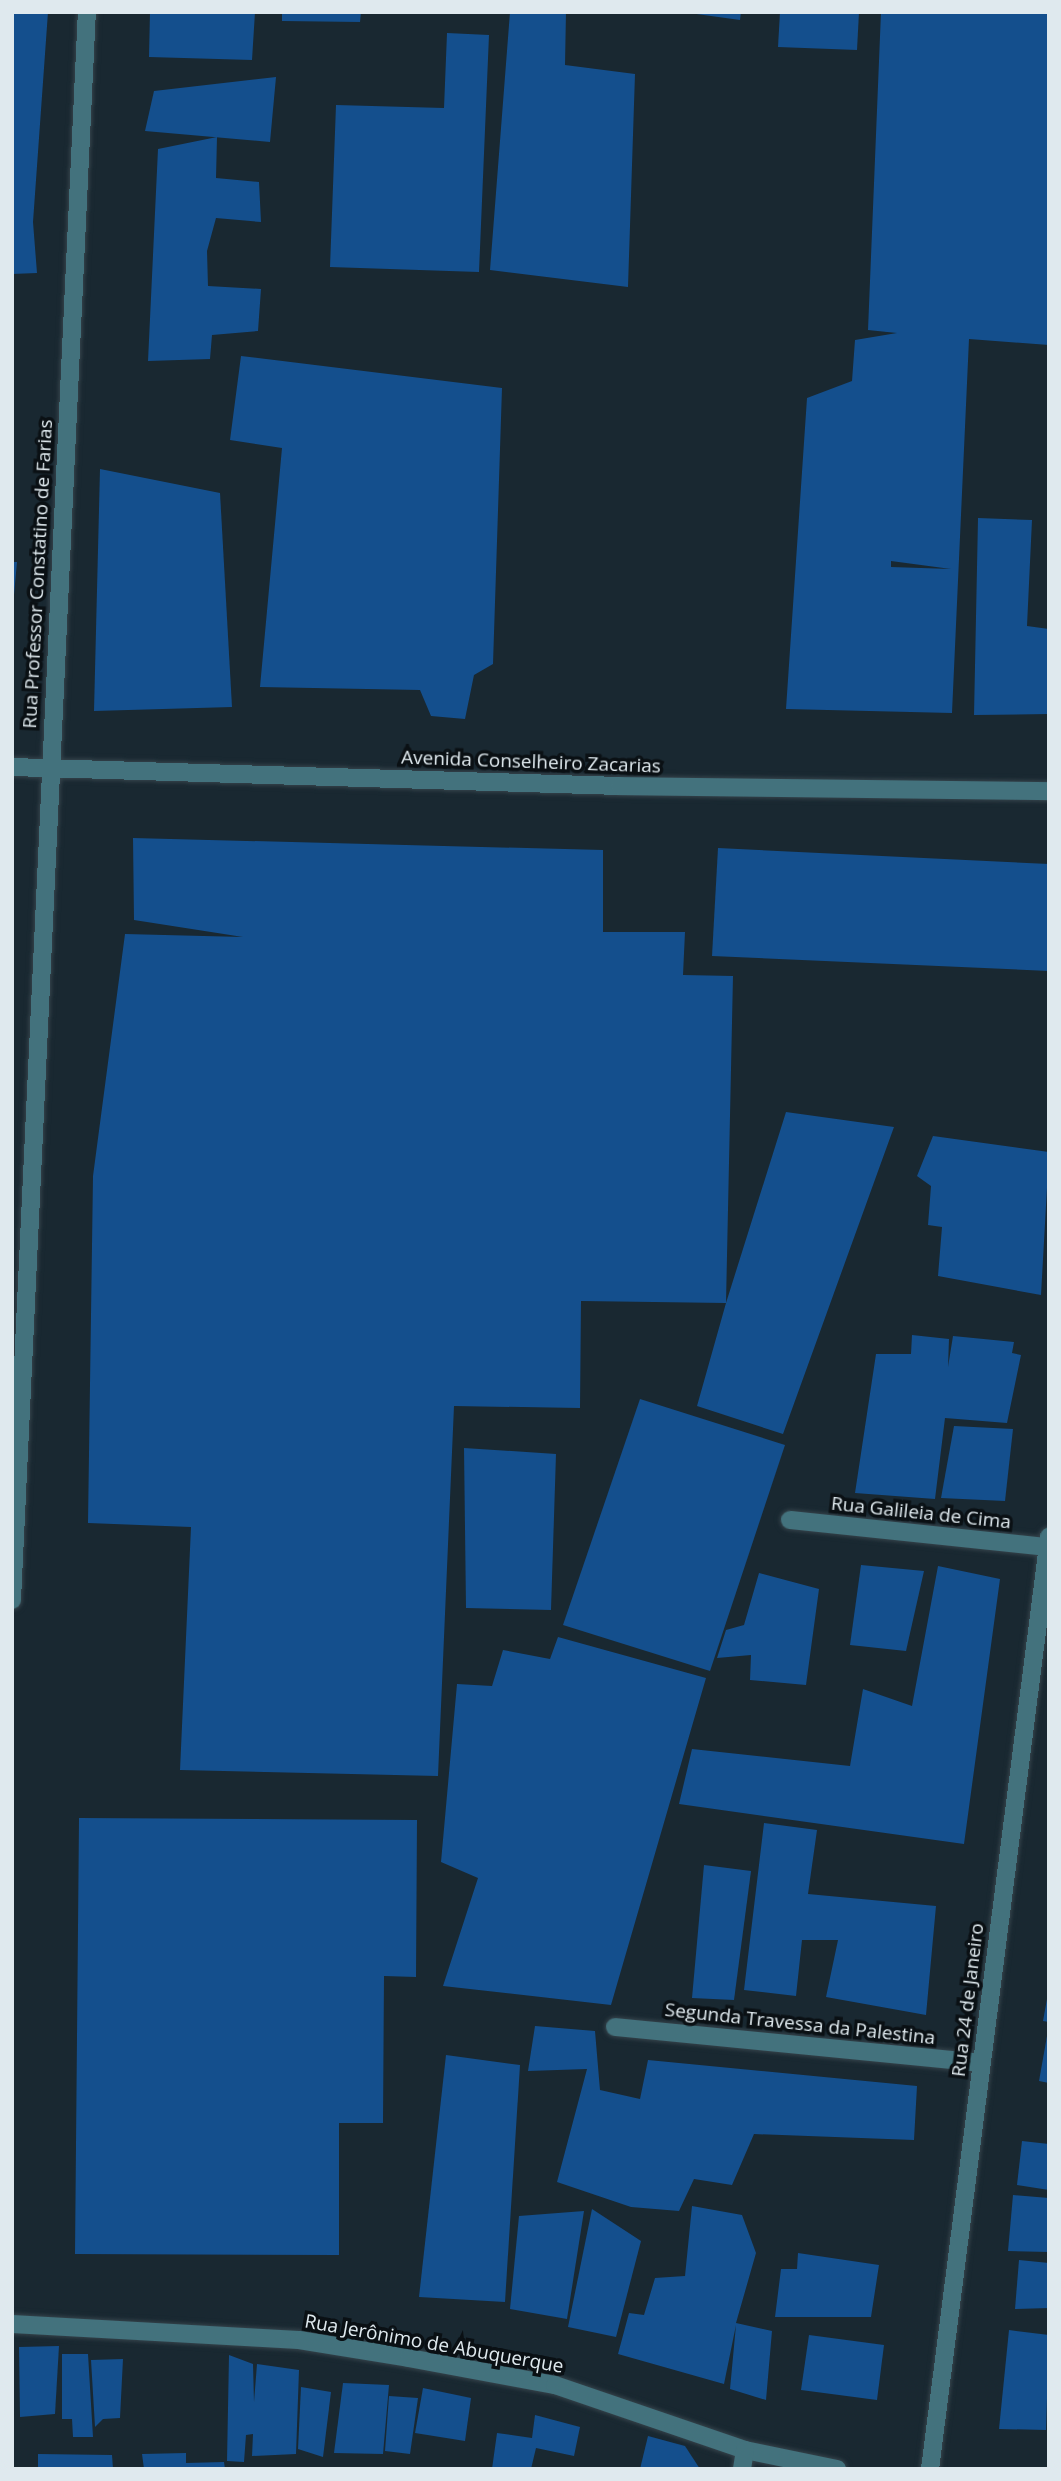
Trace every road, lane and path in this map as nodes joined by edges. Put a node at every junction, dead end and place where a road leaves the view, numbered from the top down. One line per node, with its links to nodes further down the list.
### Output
1 (87, 12): 3 (street, Rua Professor Constatino de Farias)
2 (12, 767): 3 (street, Avenida Conselheiro Zacarias)
3 (50, 768): 4 (street, Avenida Conselheiro Zacarias); 5 (street, Rua Professor Constatino de Farias)
4 (1049, 791)
5 (18, 1372): 8 (street, Rua Professor Constatino de Farias)
6 (790, 1520): 7 (street, Rua Galileia de Cima)
7 (1048, 1543): 10 (street, Rua 24 de Janeiro)
8 (12, 1600)
9 (615, 2027): 10 (street, Segunda Travessa da Palestina)
10 (981, 2063): 15 (street, Rua 24 de Janeiro)
11 (12, 2324): 12 (street, Rua Jerônimo de Abuquerque)
12 (745, 2450): 13 (street); 14 (street, Rua Jerônimo de Abuquerque)
13 (742, 2469)
14 (837, 2469)
15 (930, 2469)

